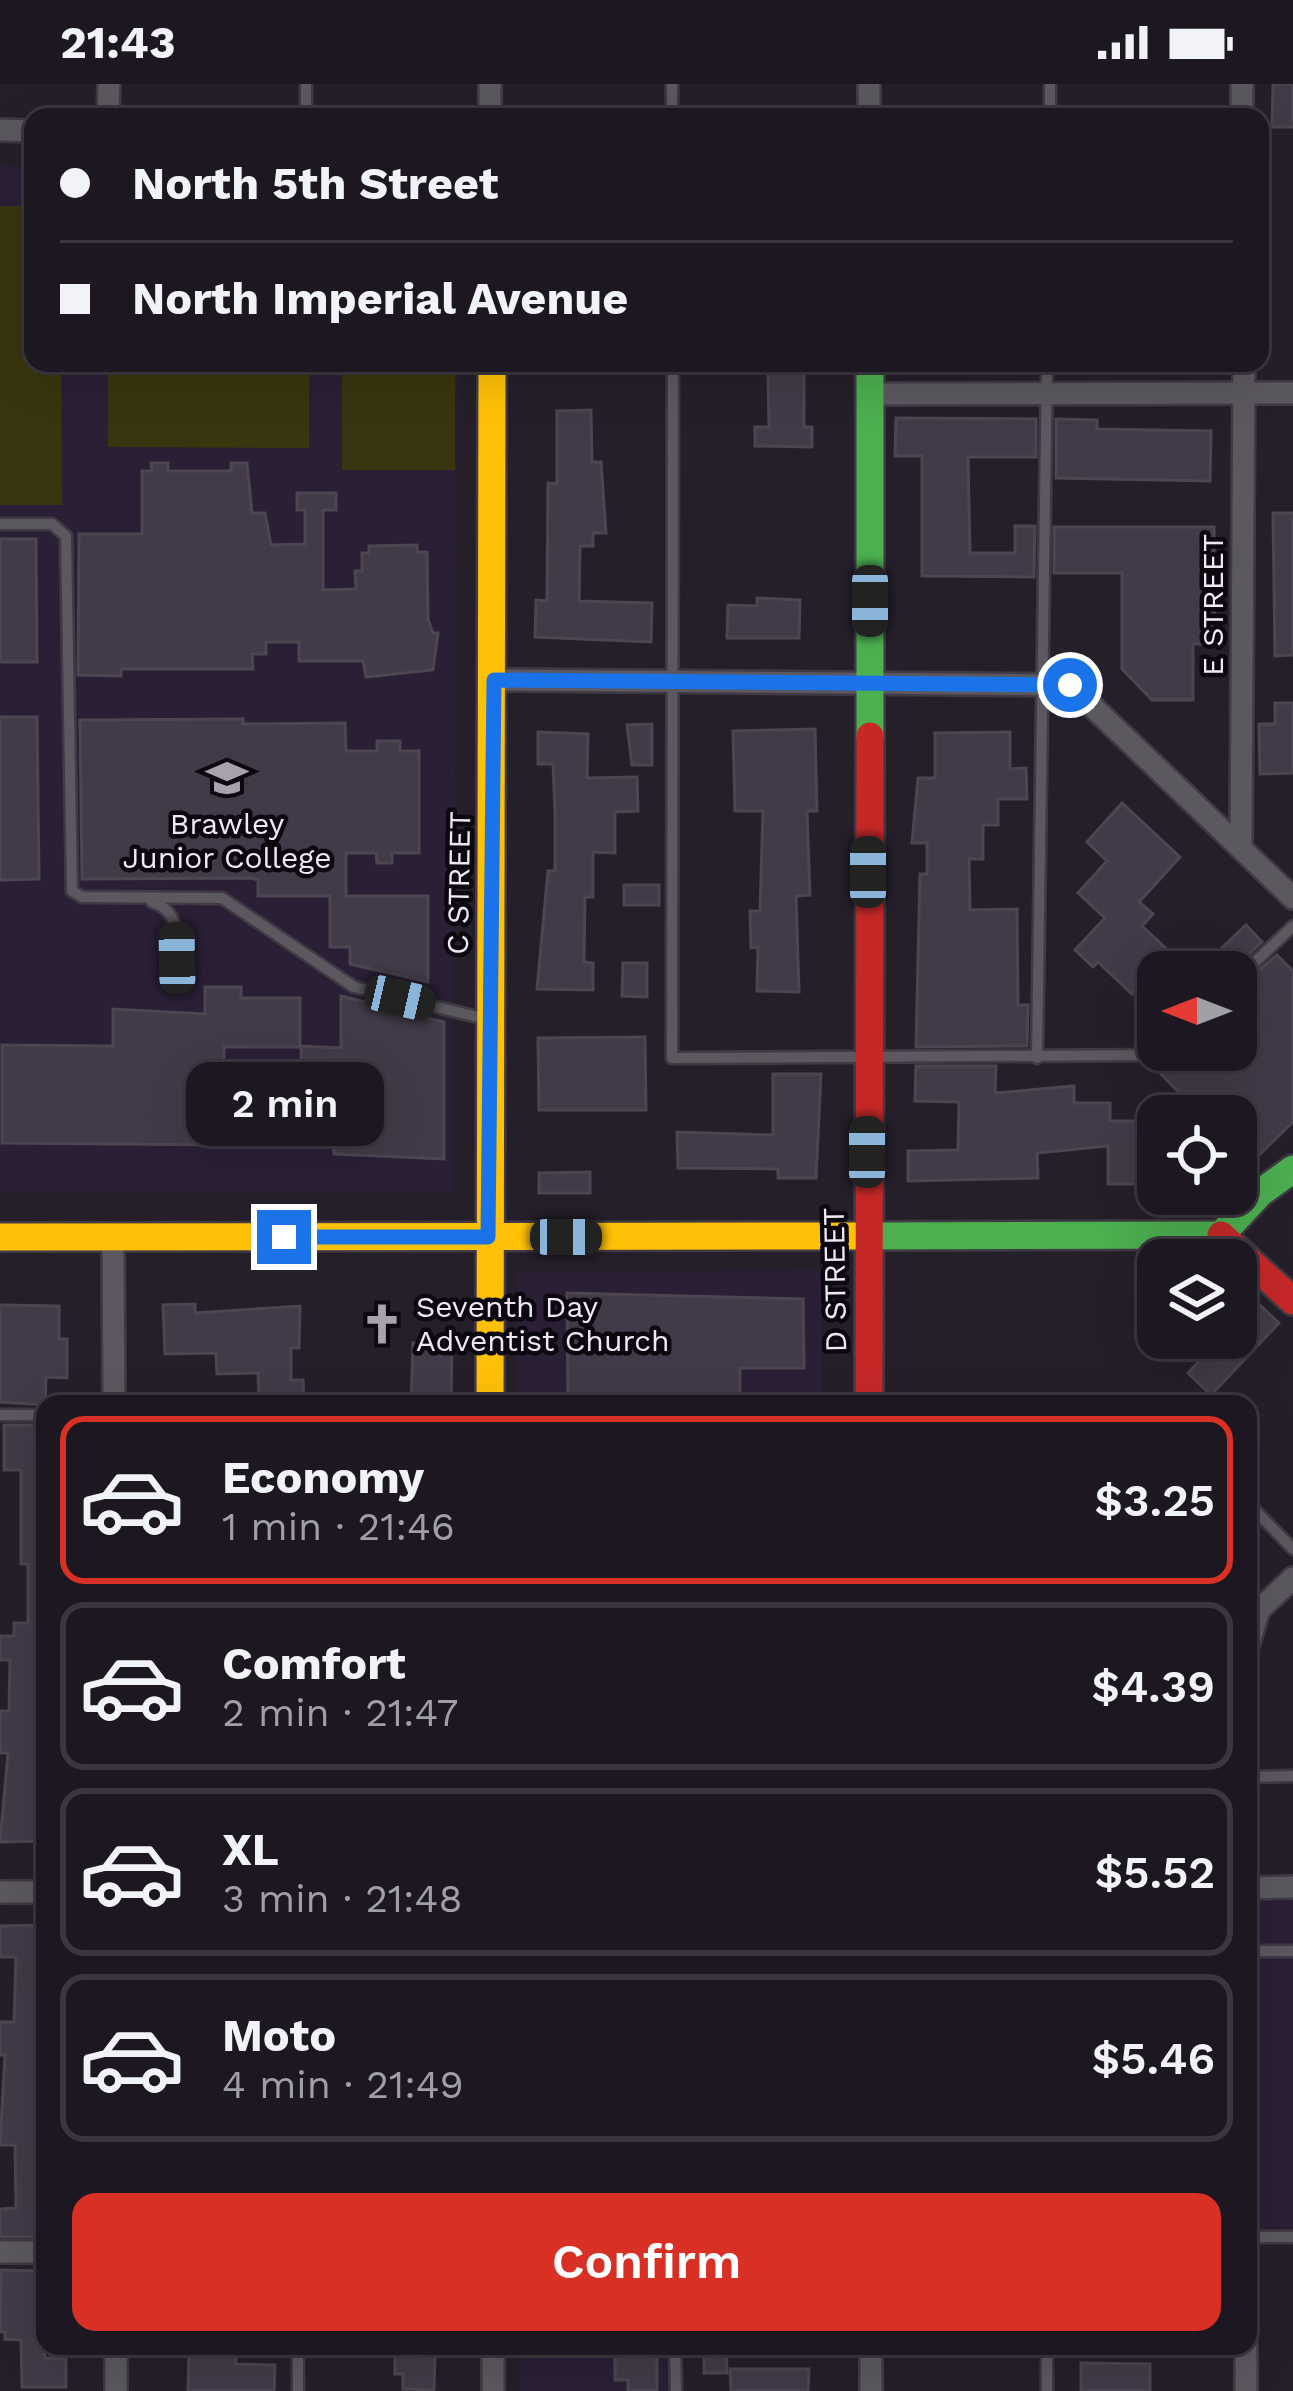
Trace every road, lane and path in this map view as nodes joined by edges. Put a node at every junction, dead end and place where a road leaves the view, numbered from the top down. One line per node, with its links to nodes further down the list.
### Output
1 (492, 372): 11 (street, C STREET)
2 (673, 372): 12 (lane)
3 (870, 372): 9 (street, D STREET)
4 (1047, 372): 6 (lane)
5 (1244, 372): 7 (street, E STREET)
6 (1047, 393): 7 (street); 9 (street); 14 (lane)
7 (1244, 393): 8 (street); 15 (street, E STREET)
8 (1293, 393)
9 (870, 394): 13 (street, D STREET)
10 (0, 524): 16 (lane)
11 (494, 680): 12 (street); 21 (street, C STREET)
12 (674, 681): 13 (street); 24 (lane)
13 (870, 683): 14 (street); 24 (street, D STREET)
14 (1047, 685): 15 (street); 23 (lane)
15 (1241, 848): 17 (street)
16 (137, 897): 19 (lane); 21 (lane)
17 (1293, 898)
18 (1293, 926): 20 (lane)
19 (177, 958)
20 (1257, 960)
21 (491, 1020): 29 (street, C STREET)
22 (1137, 1056): 23 (lane)
23 (1037, 1058): 24 (lane)
24 (866, 1061): 30 (street, D STREET)
25 (1293, 1169): 26 (street)
26 (1221, 1235): 30 (street); 31 (street)
27 (113, 1236): 28 (street); 29 (street); 32 (street)
28 (0, 1237)
29 (488, 1237): 30 (street); 33 (street, C STREET)
30 (867, 1238): 34 (street, D STREET)
31 (1293, 1301)
32 (114, 1395)
33 (490, 1395)
34 (869, 1395)
35 (0, 1415): 36 (lane)
36 (36, 1415)
37 (1257, 1512): 38 (lane)
38 (1293, 1549)
39 (1293, 1578): 40 (street)
40 (1257, 1617)
41 (1293, 1776): 42 (lane)
42 (1257, 1777)
43 (1293, 1887): 44 (street)
44 (1257, 1888)
45 (0, 1892): 46 (street)
46 (36, 1892)
47 (1257, 1951): 48 (lane)
48 (1293, 1951)
49 (1257, 2237): 50 (lane)
50 (1293, 2237)
51 (0, 2252): 52 (street)
52 (36, 2252)
53 (116, 2355): 60 (street)
54 (298, 2355): 61 (lane)
55 (493, 2355): 62 (street)
56 (675, 2355): 63 (lane)
57 (871, 2355): 64 (street)
58 (1047, 2355): 65 (lane)
59 (1246, 2355): 66 (street)
60 (116, 2391)
61 (298, 2391)
62 (493, 2391)
63 (676, 2391)
64 (871, 2391)
65 (1046, 2391)
66 (1246, 2391)

